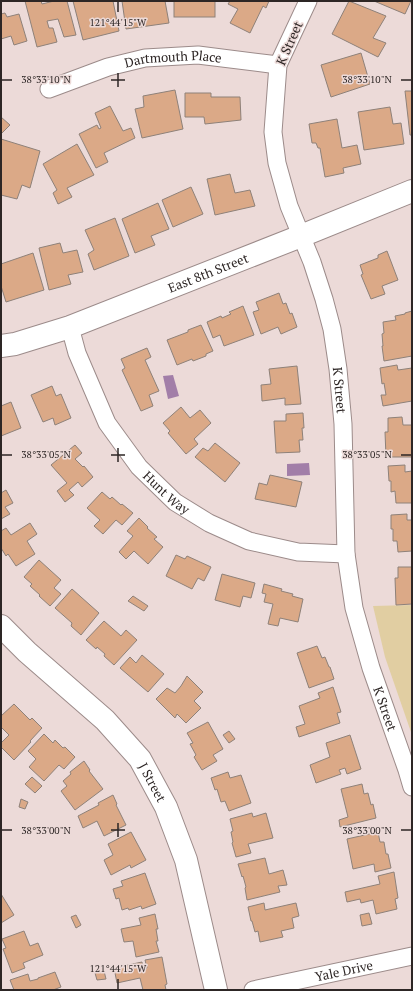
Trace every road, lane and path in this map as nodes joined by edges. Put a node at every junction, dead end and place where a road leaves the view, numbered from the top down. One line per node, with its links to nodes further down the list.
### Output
1 (308, 1): 2 (street, K Street)
2 (278, 65): 3 (street, Dartmouth Place); 5 (street, K Street)
3 (49, 89)
4 (412, 191): 5 (street, East 8th Street)
5 (301, 236): 6 (street, East 8th Street); 8 (street, K Street)
6 (70, 327): 7 (street, East 8th Street); 8 (street, Hunt Way)
7 (6, 348)
8 (346, 554): 10 (street, K Street)
9 (1, 626): 12 (street, J Street)
10 (412, 787)
11 (412, 956): 13 (street, Yale Drive)
12 (216, 990)
13 (253, 990)

